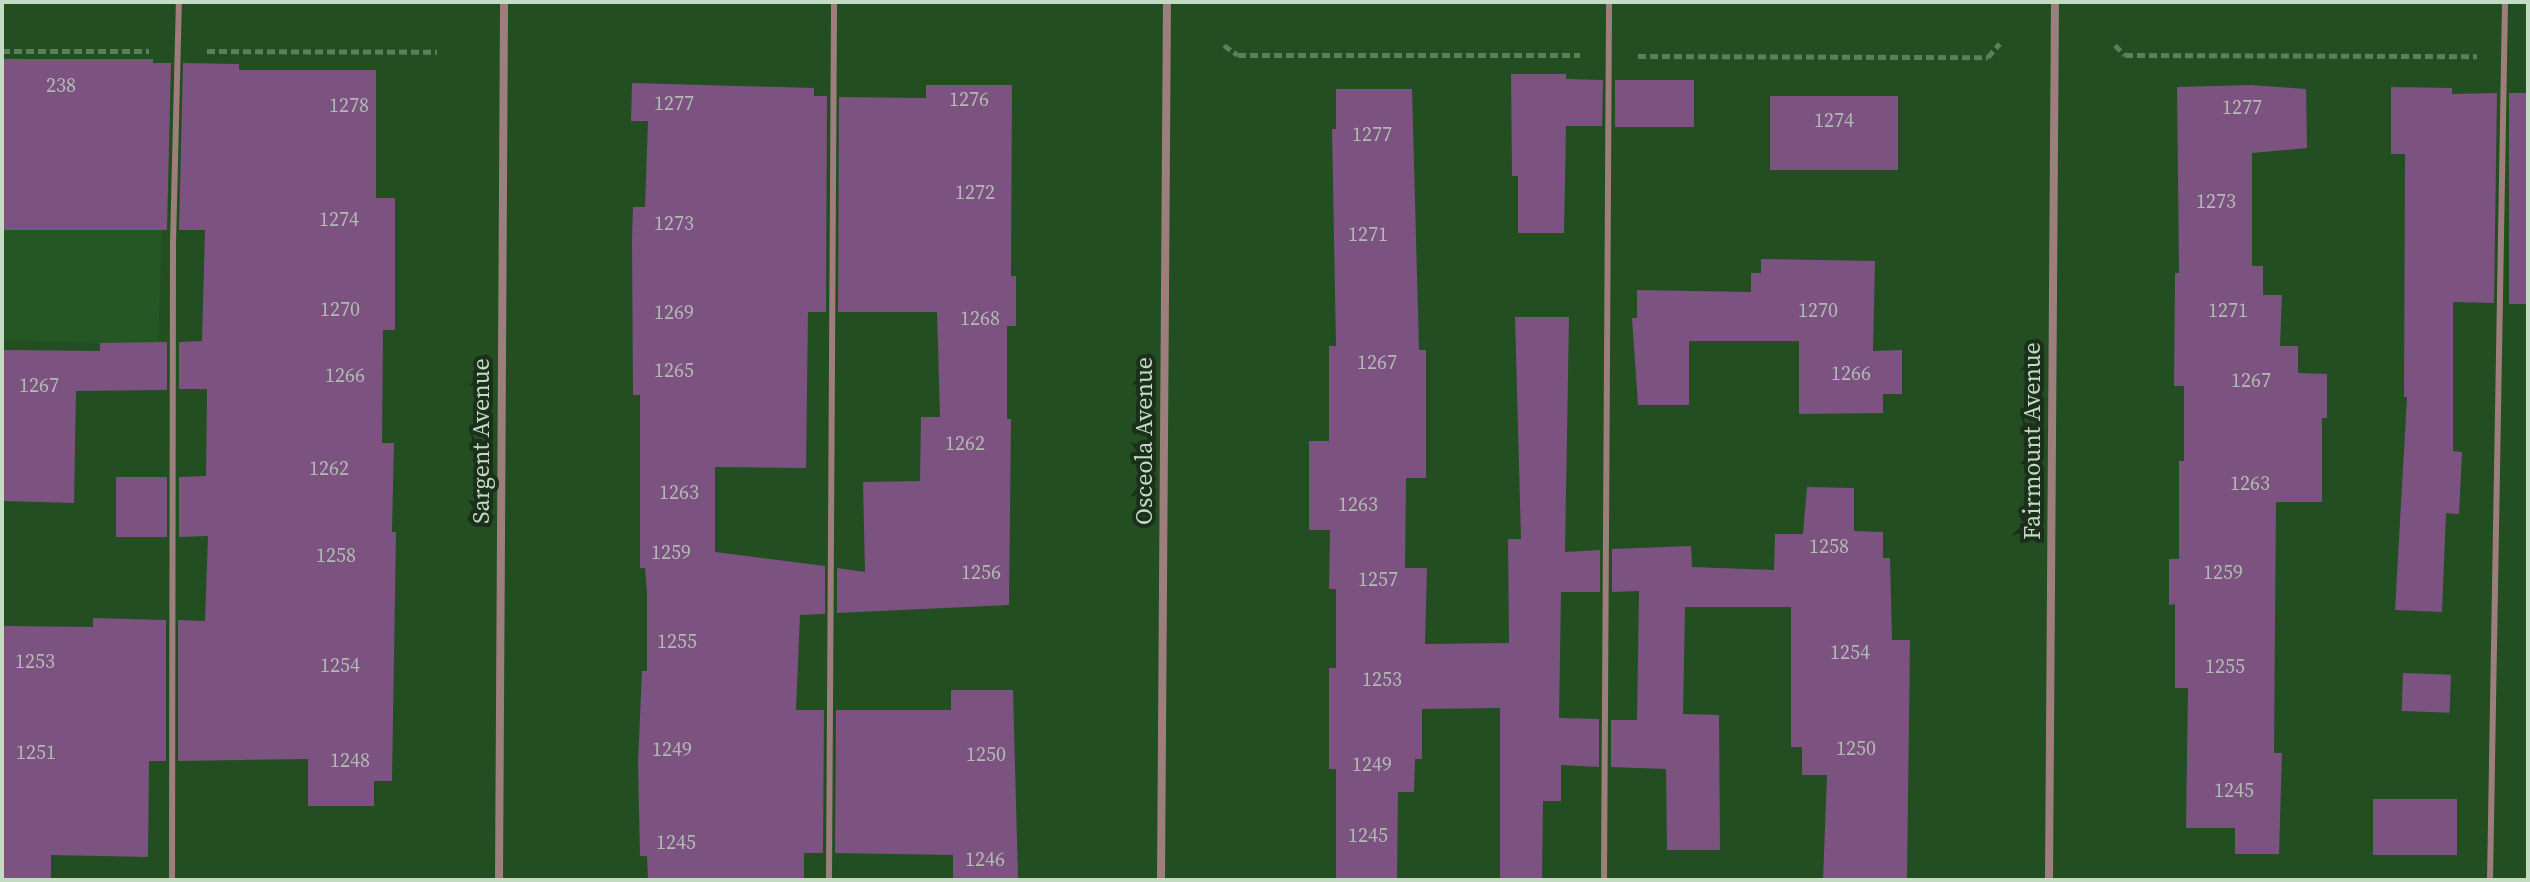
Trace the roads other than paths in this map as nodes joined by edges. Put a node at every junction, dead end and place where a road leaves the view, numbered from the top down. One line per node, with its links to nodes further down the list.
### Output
1 (179, 2): 8 (lane)
2 (504, 2): 9 (street, Sargent Avenue)
3 (834, 2): 10 (lane)
4 (1167, 2): 11 (street, Osceola Avenue)
5 (1609, 2): 12 (lane)
6 (2055, 2): 13 (street, Fairmount Avenue)
7 (2505, 2): 14 (lane)
8 (172, 880)
9 (499, 880)
10 (829, 880)
11 (1161, 880)
12 (1604, 880)
13 (2049, 880)
14 (2490, 880)

